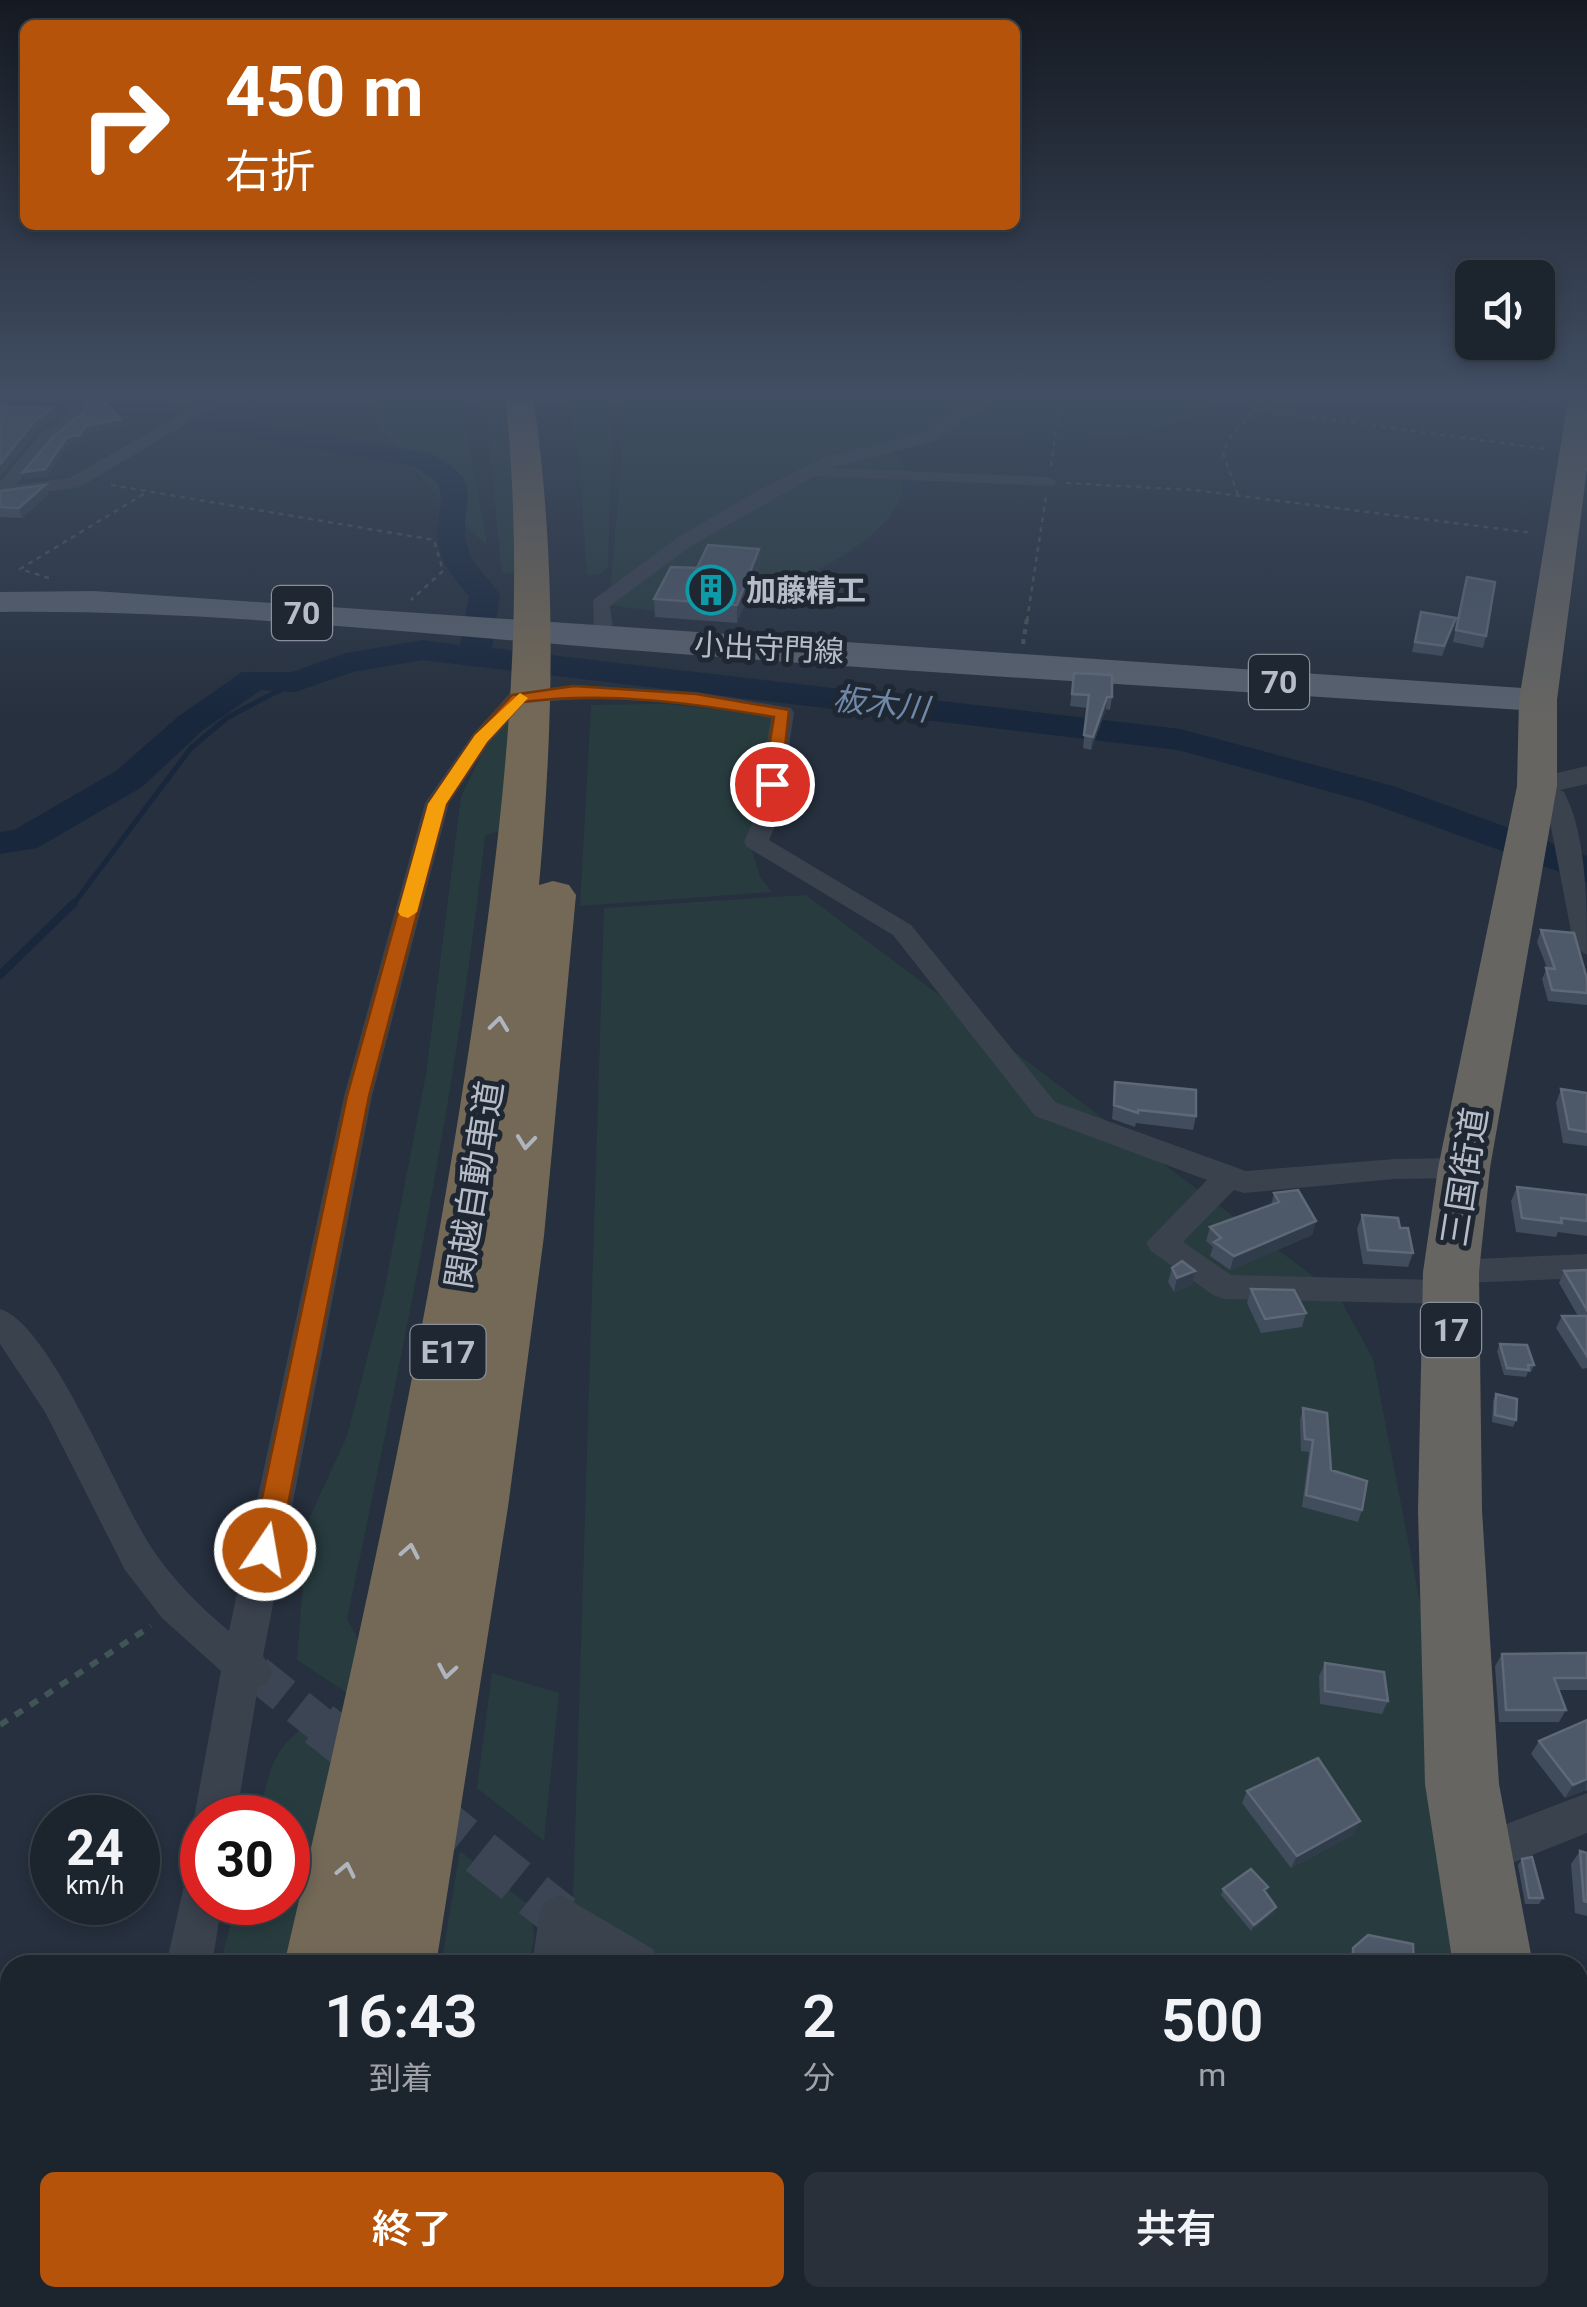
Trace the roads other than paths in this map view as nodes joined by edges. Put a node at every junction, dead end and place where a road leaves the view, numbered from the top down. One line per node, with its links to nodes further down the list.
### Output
1 (530, 502): 8 (highway, 関越自動車道 / E17)
2 (756, 502): 6 (street)
3 (1566, 502): 7 (highway, 三国街道 / 17)
4 (570, 580): 8 (highway, 関越自動車道 / E17)
5 (0, 602): 6 (main road, 小出守門線 / 70)
6 (604, 638): 7 (main road, 小出守門線 / 70)
7 (1538, 700): 9 (highway, 三国街道 / 17)
8 (548, 732): 22 (highway, 関越自動車道 / E17, one-way to 8); 23 (highway, 関越自動車道 / E17, one-way to 23)
9 (1562, 780): 10 (street); 11 (highway, 三国街道 / 17)
10 (1587, 947)
11 (1464, 1168): 12 (street); 14 (highway, 三国街道 / 17)
12 (1229, 1176): 14 (street); 16 (street)
13 (1587, 1266): 14 (street)
14 (1451, 1282): 19 (highway, 三国街道 / 17)
15 (0, 1320): 16 (street)
16 (248, 1668): 17 (street)
17 (220, 1795)
18 (1587, 1813): 19 (street)
19 (1475, 1857): 26 (highway, 三国街道 / 17)
20 (196, 1925): 21 (street)
21 (191, 1955)
22 (327, 1955)
23 (397, 1955)
24 (556, 1955): 25 (street)
25 (621, 1955)
26 (1491, 1955)

